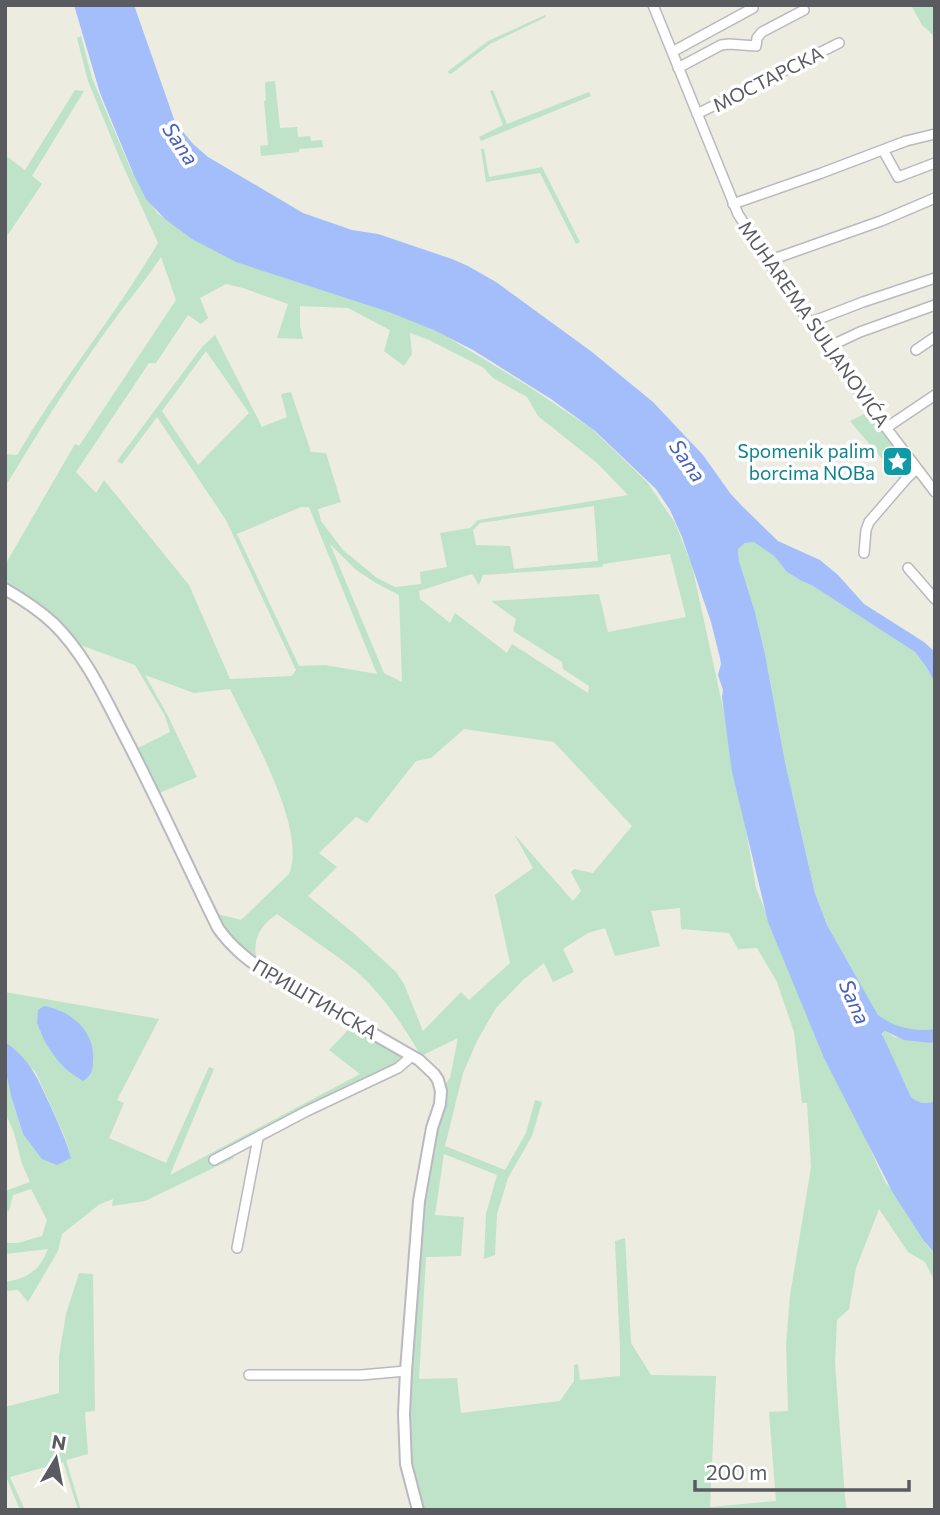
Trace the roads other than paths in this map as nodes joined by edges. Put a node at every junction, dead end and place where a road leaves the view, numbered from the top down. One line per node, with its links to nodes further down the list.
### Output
1 (653, 5): 5 (street, MUHAREMA SULJANOVIĆA)
2 (753, 8): 5 (street)
3 (804, 10): 6 (street)
4 (839, 43): 7 (street, МОСТАРСКА)
5 (672, 52): 6 (street, MUHAREMA SULJANOVIĆA)
6 (678, 68): 7 (street, MUHAREMA SULJANOVIĆA)
7 (697, 114): 12 (street, MUHAREMA SULJANOVIĆA)
8 (935, 134): 9 (street)
9 (883, 150): 10 (street); 12 (street)
10 (935, 163)
11 (935, 198): 13 (street)
12 (733, 204): 13 (street, MUHAREMA SULJANOVIĆA)
13 (768, 261): 16 (street, MUHAREMA SULJANOVIĆA)
14 (935, 278): 16 (street)
15 (935, 305): 18 (street)
16 (811, 322): 18 (street, MUHAREMA SULJANOVIĆA)
17 (935, 337): 19 (street)
18 (828, 347): 21 (street, MUHAREMA SULJANOVIĆA)
19 (916, 350)
20 (935, 395): 21 (street)
21 (886, 428): 22 (street, MUHAREMA SULJANOVIĆA)
22 (917, 469): 23 (street, MUHAREMA SULJANOVIĆA); 24 (street)
23 (935, 492)
24 (864, 553)
25 (908, 568): 27 (street)
26 (5, 589): 28 (street, ПРИШТИНСКА)
27 (935, 599)
28 (412, 1056): 29 (street); 32 (street, ПРИШТИНСКА)
29 (258, 1138): 30 (street); 31 (street)
30 (214, 1160)
31 (237, 1248)
32 (406, 1371): 33 (street); 34 (street, ПРИШТИНСКА)
33 (249, 1375)
34 (418, 1510)

